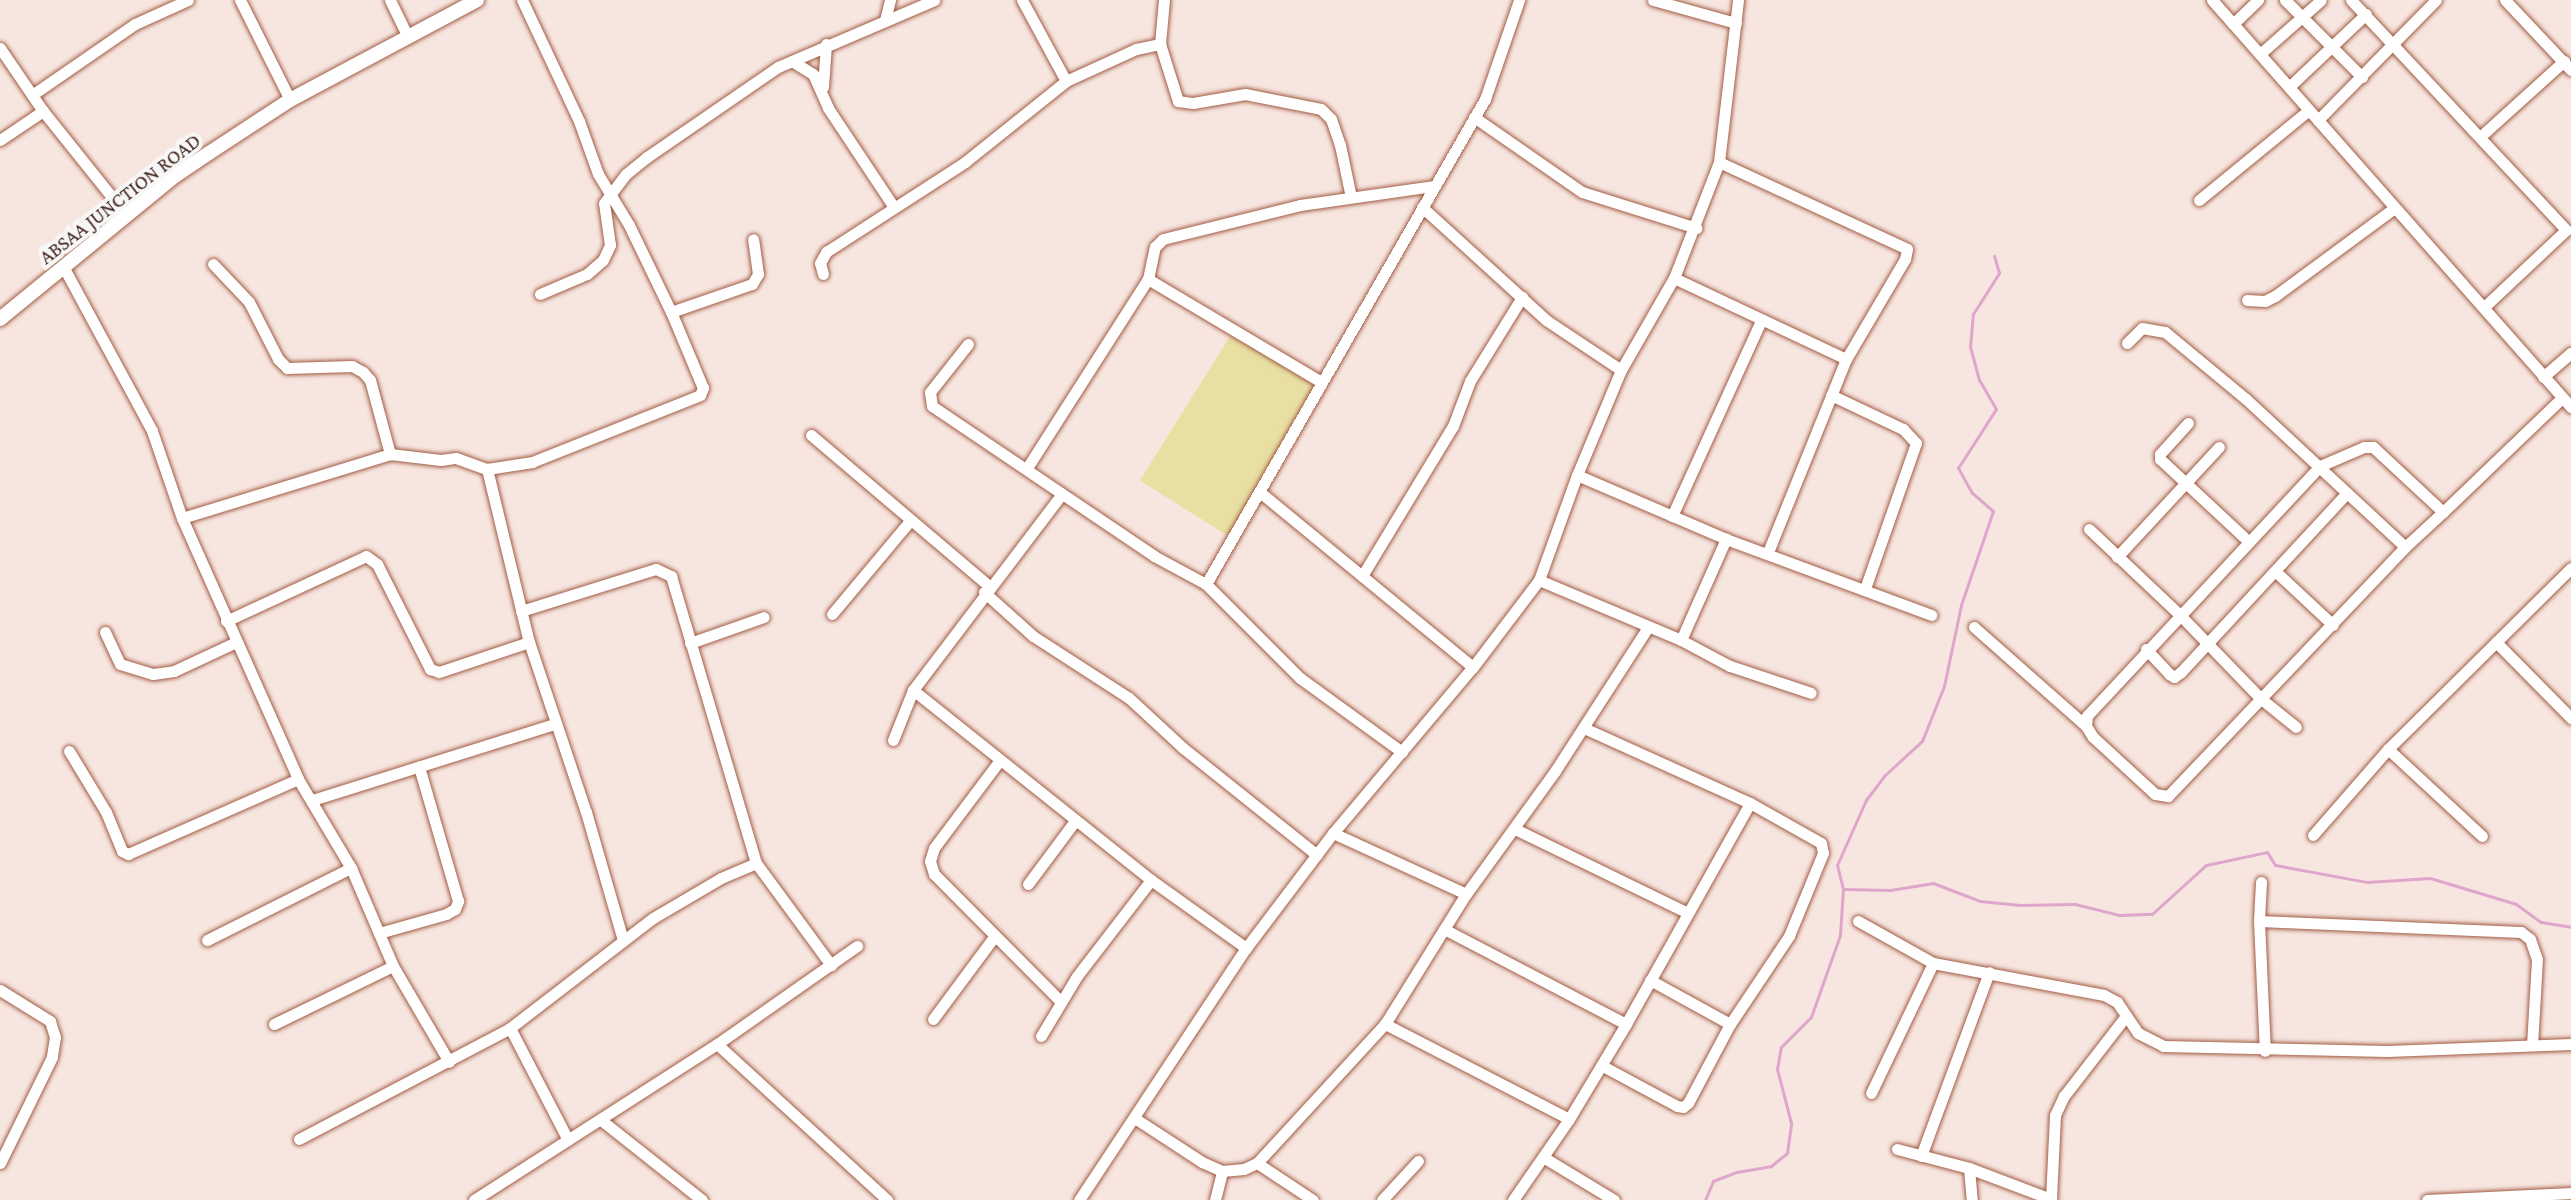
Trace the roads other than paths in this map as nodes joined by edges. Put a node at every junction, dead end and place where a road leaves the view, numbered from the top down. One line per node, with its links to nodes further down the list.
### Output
1 (188, 0): 39 (street)
2 (240, 0): 40 (street)
3 (390, 0): 26 (street)
4 (477, 0): 26 (street, ABSAA JUNCTION ROAD)
5 (522, 0): 49 (street)
6 (890, 0): 23 (street)
7 (934, 0): 20 (street)
8 (1022, 0): 36 (street)
9 (1164, 0): 29 (street)
10 (1519, 0): 43 (street)
11 (1653, 0): 24 (street)
12 (1738, 0): 24 (street)
13 (2212, 0): 25 (street)
14 (2258, 0): 25 (street)
15 (2285, 0): 22 (street)
16 (2321, 0): 22 (street)
17 (2351, 0): 21 (street)
18 (2436, 0): 27 (street)
19 (2505, 0): 34 (street)
20 (910, 3): 23 (street)
21 (2366, 14): 27 (street); 30 (street)
22 (2303, 17): 30 (street); 32 (street)
23 (885, 20): 28 (street)
24 (1736, 23): 47 (street)
25 (2233, 24): 32 (street)
26 (408, 37): 40 (street, ABSAA JUNCTION ROAD)
27 (2395, 43): 35 (street); 45 (street)
28 (826, 44): 33 (street); 38 (street)
29 (1160, 44): 36 (street); 50 (street)
30 (2332, 46): 35 (street); 37 (street)
31 (0, 48): 39 (street)
32 (2260, 54): 37 (street)
33 (792, 61): 38 (street); 49 (street)
34 (2567, 66): 45 (street)
35 (2362, 77): 44 (street)
36 (1066, 81): 52 (street)
37 (2289, 87): 41 (street)
38 (823, 90): 52 (street)
39 (32, 95): 42 (street)
40 (290, 100): 55 (street, ABSAA JUNCTION ROAD)
41 (2309, 110): 44 (street); 51 (street)
42 (43, 111): 46 (street); 55 (street)
43 (1474, 117): 48 (street); 56 (street)
44 (2318, 120): 54 (street)
45 (2481, 136): 66 (street)
46 (0, 140)
47 (1719, 162): 56 (street); 73 (street)
48 (1433, 186): 50 (street); 53 (street)
49 (610, 193): 63 (street); 67 (street)
50 (1351, 197): 62 (street)
51 (2199, 200)
52 (893, 206): 60 (street)
53 (1422, 207): 64 (street); 76 (street)
54 (2393, 209): 65 (street); 66 (street)
55 (127, 216): 59 (street, ABSAA JUNCTION ROAD)
56 (1696, 228): 61 (street)
57 (753, 239): 67 (street)
58 (213, 264): 83 (street)
59 (64, 268): 68 (street, ABSAA JUNCTION ROAD); 94 (street)
60 (823, 274)
61 (1674, 278): 69 (street); 74 (street)
62 (1148, 279): 76 (street); 85 (street)
63 (540, 294)
64 (1522, 297): 74 (street); 104 (street)
65 (2247, 300)
66 (2484, 307): 75 (street)
67 (671, 312): 86 (street)
68 (0, 319)
69 (1761, 321): 73 (street); 93 (street)
70 (2127, 343): 84 (street)
71 (968, 344): 85 (street)
72 (2571, 353): 75 (street)
73 (1846, 359): 77 (street)
74 (1621, 370): 87 (street)
75 (2543, 377): 78 (street)
76 (1320, 381): 89 (street)
77 (1831, 395): 100 (street); 108 (street)
78 (2562, 398): 79 (street); 92 (street)
79 (2571, 407)
80 (2188, 423): 88 (street)
81 (811, 435): 95 (street)
82 (2219, 447): 88 (street)
83 (390, 454): 86 (street); 94 (street)
84 (2320, 466): 90 (street); 92 (street); 98 (street)
85 (1027, 468): 91 (street)
86 (487, 469): 109 (street)
87 (1577, 475): 93 (street); 105 (street)
88 (2185, 484): 98 (street); 101 (street)
89 (1261, 493): 104 (street); 106 (street)
90 (2347, 493): 99 (street); 103 (street)
91 (1061, 495): 106 (street); 107 (street)
92 (2443, 512): 99 (street)
93 (1672, 516): 97 (street)
94 (182, 518): 114 (street)
95 (909, 522): 107 (street); 110 (street)
96 (2089, 529): 101 (street)
97 (1726, 539): 100 (street); 119 (street)
98 (2248, 541): 111 (street)
99 (2405, 547): 115 (street)
100 (1768, 552): 108 (street)
101 (2117, 557): 111 (street)
102 (2571, 568): 122 (street)
103 (2275, 571): 115 (street); 124 (street)
104 (1362, 576): 126 (street)
105 (1539, 580): 116 (street); 126 (street)
106 (1206, 584): 138 (street)
107 (986, 589): 127 (street); 149 (street)
108 (1865, 589): 112 (street)
109 (521, 611): 121 (street); 123 (street)
110 (832, 614)
111 (2179, 614): 124 (street); 125 (street)
112 (1931, 615)
113 (764, 617): 123 (street)
114 (226, 621): 120 (street); 121 (street)
115 (2333, 625): 129 (street)
116 (1648, 627): 119 (street); 134 (street)
117 (1974, 627): 132 (street)
118 (105, 632): 120 (street)
119 (1681, 640): 128 (street)
120 (236, 642): 141 (street)
121 (529, 642): 131 (street)
122 (2496, 642): 130 (street); 136 (street)
123 (690, 643): 150 (street)
124 (2206, 645): 125 (street); 129 (street)
125 (2146, 649): 132 (street)
126 (1473, 667): 138 (street)
127 (913, 690): 135 (street); 139 (street)
128 (1811, 693)
129 (2260, 698): 132 (street); 133 (street)
130 (2571, 718)
131 (555, 724): 140 (street); 163 (street)
132 (2086, 726)
133 (2296, 727)
134 (1584, 728): 143 (street); 145 (street)
135 (893, 740)
136 (2388, 749): 147 (street); 148 (street)
137 (69, 751): 141 (street)
138 (1402, 752): 146 (street)
139 (1000, 760): 144 (street); 161 (street)
140 (419, 767): 142 (street); 160 (street)
141 (298, 779): 142 (street)
142 (312, 800): 151 (street)
143 (1750, 803): 156 (street); 178 (street)
144 (1075, 821): 152 (street); 154 (street)
145 (1515, 829): 155 (street); 156 (street)
146 (1333, 833): 149 (street); 155 (street)
147 (2313, 835)
148 (2482, 836)
149 (1317, 855): 165 (street)
150 (756, 863): 163 (street); 167 (street)
151 (351, 868): 160 (street); 162 (street)
152 (1151, 880): 165 (street); 172 (street)
153 (2261, 882): 158 (street)
154 (1028, 884)
155 (1466, 894): 159 (street)
156 (1688, 913): 170 (street)
157 (1858, 921): 166 (street)
158 (2259, 921): 183 (street); 184 (street)
159 (1444, 929): 176 (street); 177 (street)
160 (379, 933): 168 (street)
161 (994, 937): 172 (street); 174 (street)
162 (207, 940)
163 (623, 940): 179 (street)
164 (857, 946): 167 (street)
165 (1246, 948): 188 (street)
166 (1933, 963): 169 (street); 187 (street)
167 (831, 965): 181 (street)
168 (393, 966): 175 (street); 185 (street)
169 (1989, 972): 173 (street); 194 (street)
170 (1650, 980): 177 (street); 178 (street)
171 (0, 990): 197 (street)
172 (1061, 1002): 180 (street)
173 (2125, 1017): 184 (street); 202 (street)
174 (933, 1019)
175 (274, 1024)
176 (1385, 1024): 189 (street); 198 (street)
177 (1626, 1024): 186 (street)
178 (1730, 1024): 186 (street)
179 (510, 1028): 185 (street); 192 (street)
180 (1041, 1036)
181 (717, 1044): 190 (street); 205 (street)
182 (2571, 1044): 183 (street)
183 (2532, 1045): 184 (street)
184 (2265, 1051)
185 (449, 1062): 191 (street)
186 (1601, 1065): 189 (street)
187 (1871, 1093)
188 (1136, 1119): 200 (street); 206 (street)
189 (1569, 1119): 195 (street)
190 (601, 1120): 192 (street); 204 (street)
191 (299, 1139)
192 (568, 1140): 203 (street)
193 (1897, 1149): 194 (street)
194 (1921, 1156): 199 (street)
195 (1543, 1157): 210 (street); 211 (street)
196 (1418, 1161): 209 (street)
197 (0, 1163)
198 (1257, 1163): 200 (street); 208 (street)
199 (1969, 1168): 202 (street); 212 (street)
200 (1222, 1171): 207 (street)
201 (2571, 1193): 213 (street)
202 (2051, 1199)
203 (474, 1200)
204 (702, 1200)
205 (887, 1200)
206 (1079, 1200)
207 (1215, 1200)
208 (1313, 1200)
209 (1382, 1200)
210 (1513, 1200)
211 (1614, 1200)
212 (1972, 1200)
213 (2427, 1200)

